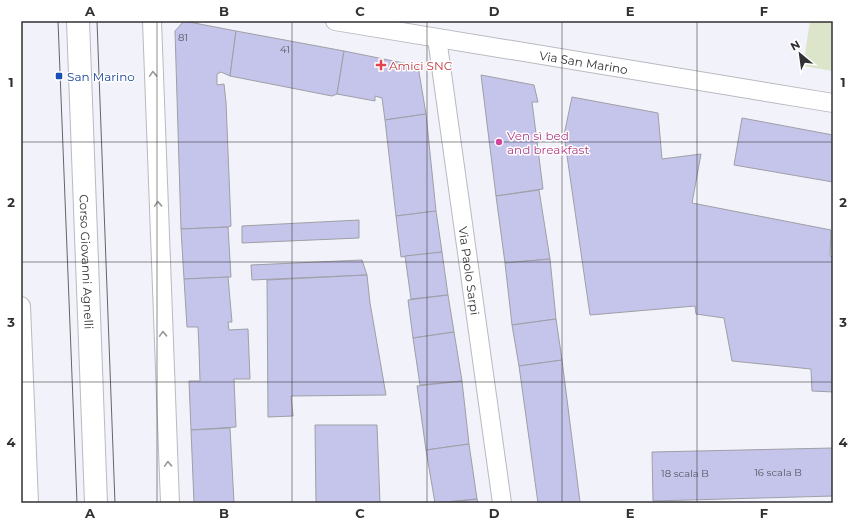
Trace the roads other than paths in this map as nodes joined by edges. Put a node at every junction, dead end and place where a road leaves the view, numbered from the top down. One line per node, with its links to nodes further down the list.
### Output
1 (78, 21): 8 (main road, Corso Giovanni Agnelli)
2 (152, 21): 9 (street, one-way to 2)
3 (335, 21): 4 (street, Via San Marino)
4 (437, 38): 5 (street, Via San Marino); 10 (street, Via Paolo Sarpi)
5 (833, 103)
6 (21, 306): 7 (street)
7 (29, 503)
8 (96, 503)
9 (170, 503)
10 (502, 503)

